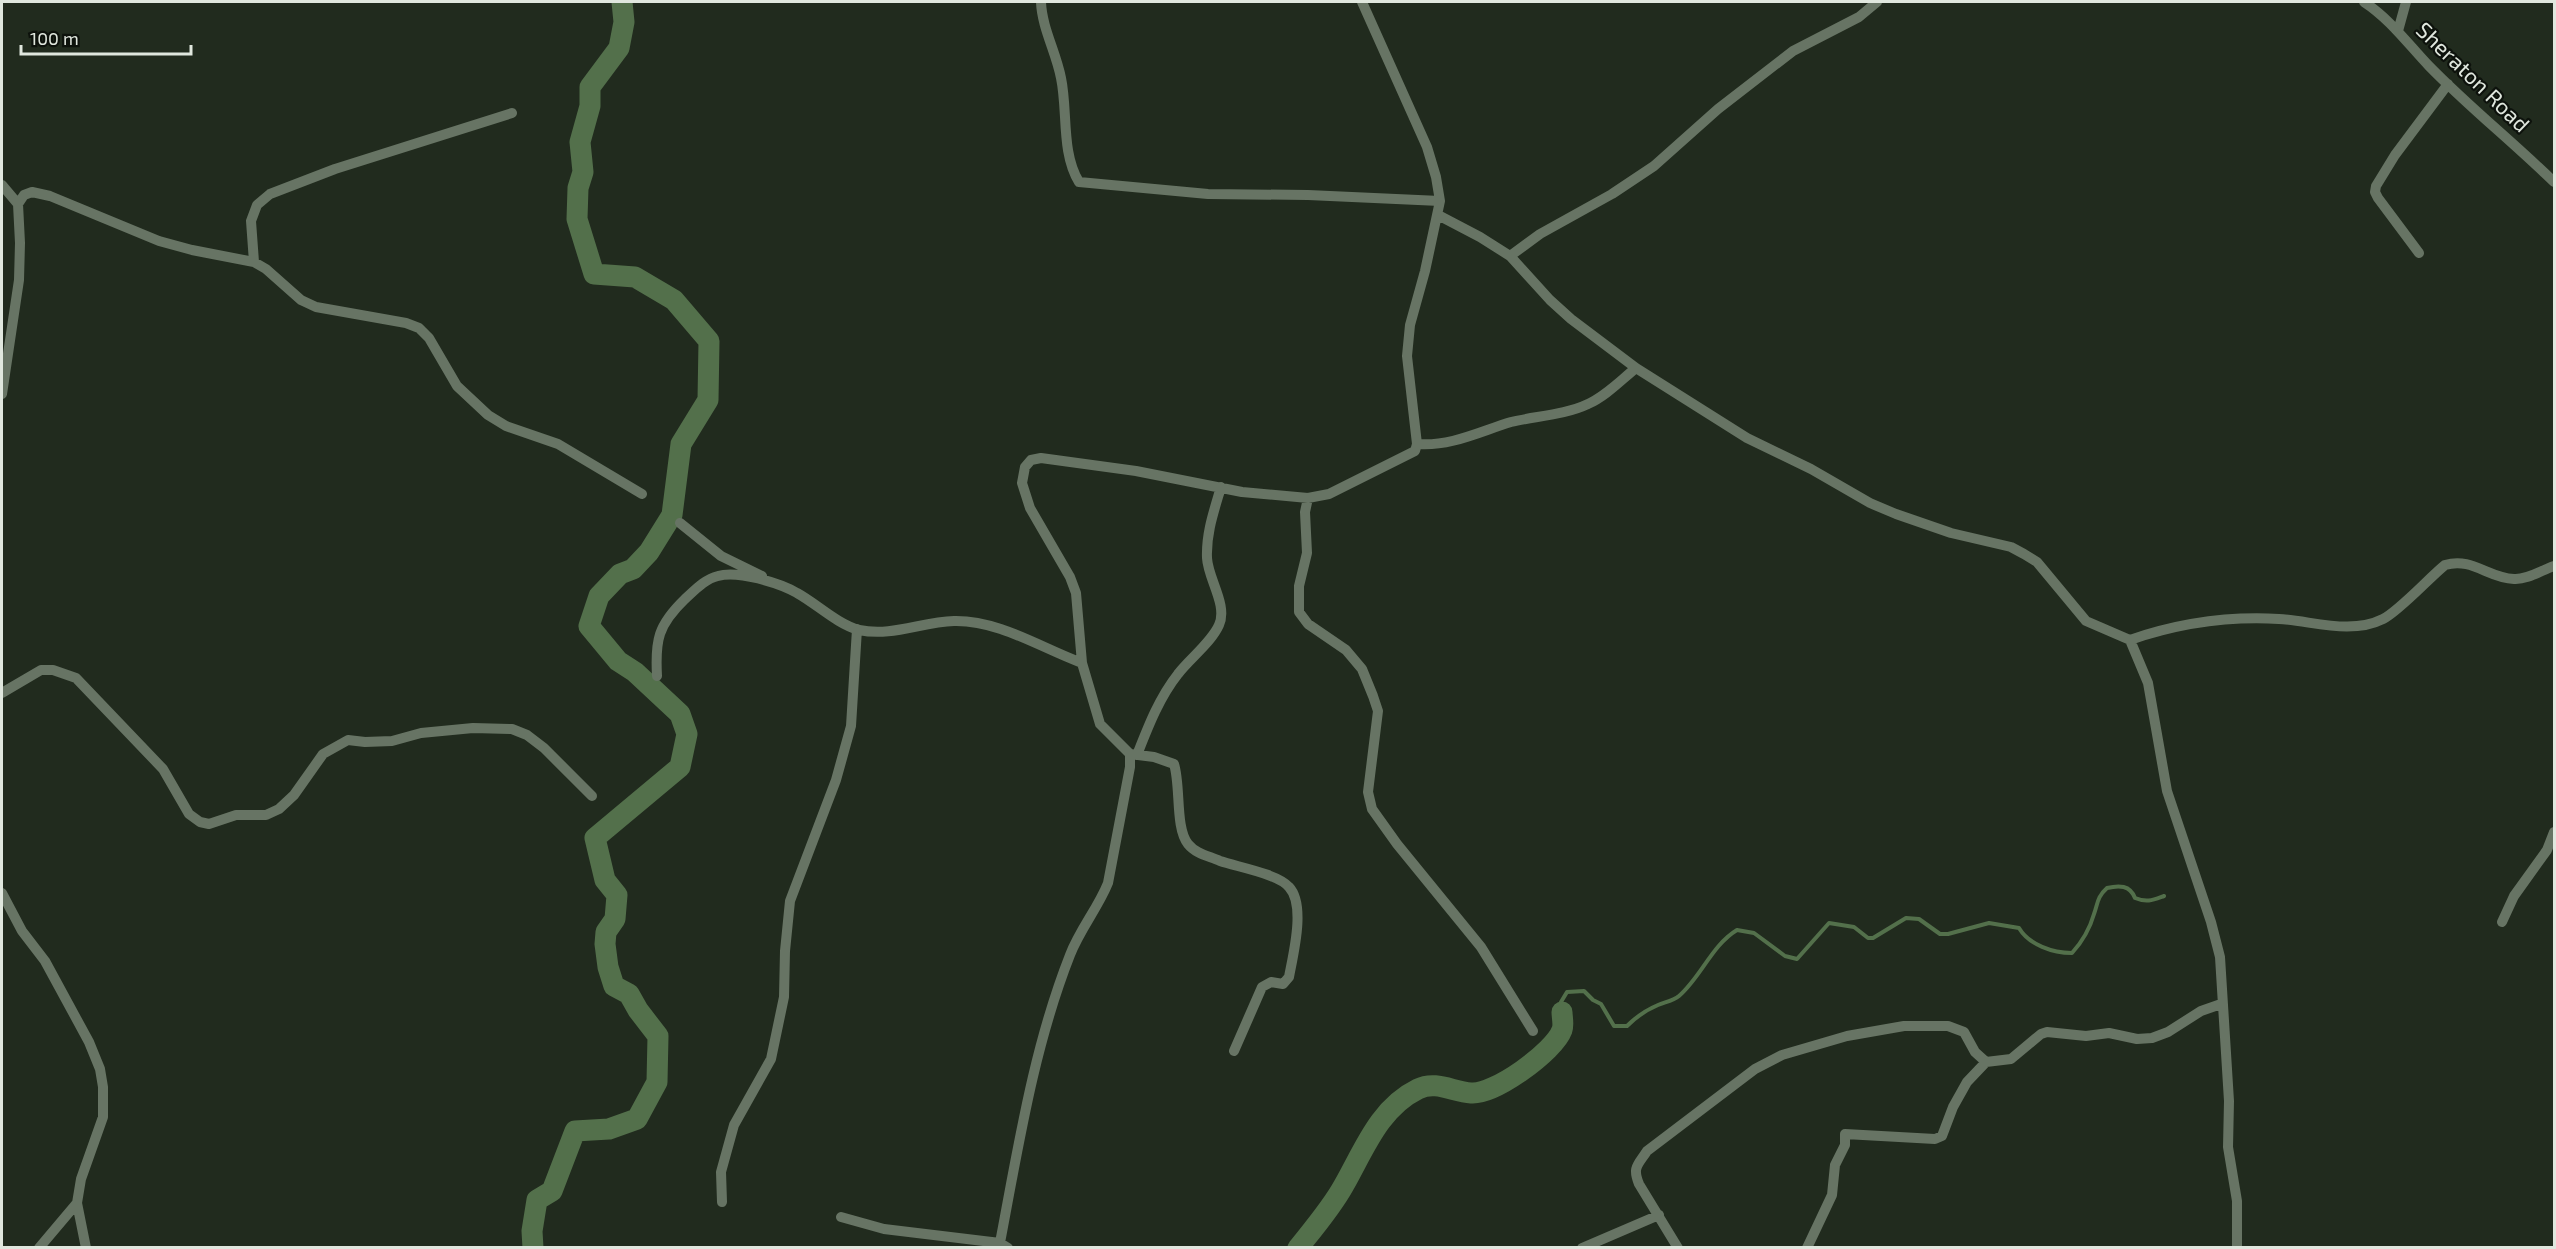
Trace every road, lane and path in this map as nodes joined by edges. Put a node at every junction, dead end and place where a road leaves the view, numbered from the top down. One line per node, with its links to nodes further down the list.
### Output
1 (1041, 2): 11 (street)
2 (1362, 2): 11 (street)
3 (1877, 2): 15 (street)
4 (2364, 2): 6 (street, Sheraton Road)
5 (2406, 2): 6 (street)
6 (2398, 31): 7 (street, Sheraton Road)
7 (2448, 84): 9 (street, Sheraton Road); 14 (street)
8 (513, 113): 16 (street)
9 (2554, 182)
10 (2, 185): 12 (street)
11 (1440, 201): 13 (street)
12 (18, 204): 16 (street); 17 (street)
13 (1438, 215): 15 (street); 20 (street)
14 (2420, 253)
15 (1510, 256): 18 (street)
16 (254, 262): 22 (street)
17 (6, 334): 19 (street)
18 (1636, 368): 20 (street); 28 (street)
19 (2, 394)
20 (1418, 444): 23 (street)
21 (1221, 487): 23 (street); 29 (street); 32 (street)
22 (642, 494)
23 (1308, 498): 38 (street)
24 (680, 523): 26 (street)
25 (2554, 566): 28 (street)
26 (778, 584): 27 (street); 30 (street)
27 (857, 629): 29 (street); 41 (street)
28 (2130, 640): 37 (street)
29 (1082, 663): 32 (street)
30 (657, 676)
31 (2, 693): 33 (street)
32 (1133, 755): 39 (street); 45 (street)
33 (592, 796)
34 (2554, 832): 36 (street)
35 (2, 893): 42 (street)
36 (2502, 922)
37 (2222, 1004): 40 (street); 51 (street)
38 (1533, 1031)
39 (1234, 1051)
40 (1986, 1062): 43 (street); 50 (street)
41 (722, 1202)
42 (77, 1203): 46 (street); 47 (street)
43 (1659, 1215): 48 (street); 49 (street)
44 (841, 1217): 45 (street)
45 (1002, 1246)
46 (39, 1248)
47 (87, 1248)
48 (1582, 1248)
49 (1678, 1248)
50 (1807, 1248)
51 (2237, 1248)

